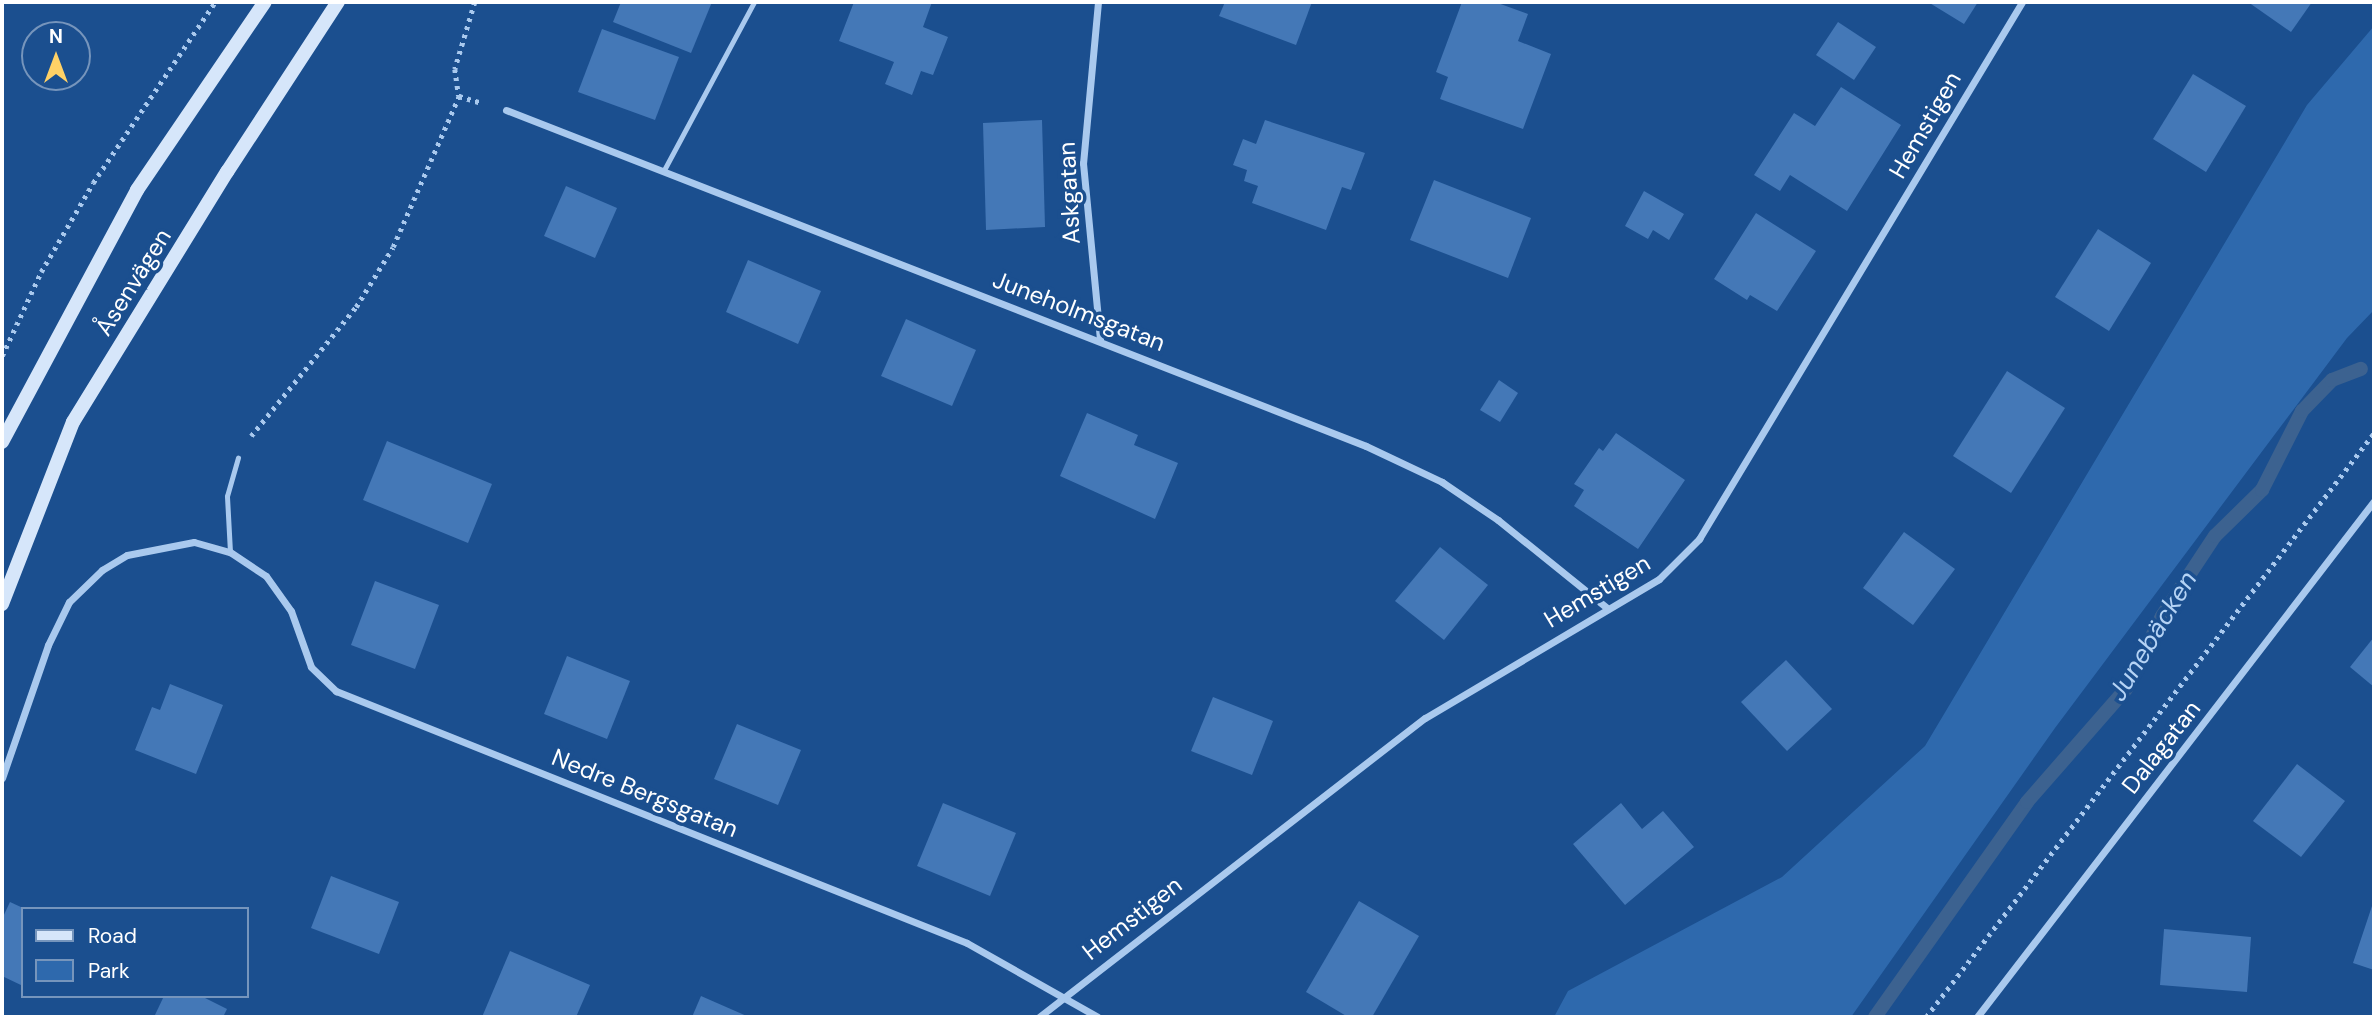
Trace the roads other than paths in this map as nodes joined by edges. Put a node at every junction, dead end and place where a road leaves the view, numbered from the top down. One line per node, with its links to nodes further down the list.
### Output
1 (265, 2): 9 (street, Åsenvägen)
2 (338, 2): 13 (street, Åsenvägen)
3 (754, 2): 7 (lane)
4 (1098, 2): 8 (street, Askgatan)
5 (2022, 2): 14 (street, Hemstigen)
6 (506, 110): 7 (street, Juneholmsgatan)
7 (664, 170): 8 (street, Juneholmsgatan)
8 (1100, 340): 14 (street, Juneholmsgatan)
9 (2, 442)
10 (238, 458): 12 (lane)
11 (2374, 501): 19 (street, Dalagatan)
12 (230, 552): 15 (street, Nedre Bergsgatan); 16 (street, Nedre Bergsgatan)
13 (2, 604)
14 (1606, 607): 16 (street, Hemstigen)
15 (2, 778)
16 (1063, 995): 17 (street, Hemstigen); 18 (street, Nedre Bergsgatan)
17 (1039, 1017)
18 (1098, 1017)
19 (1977, 1017)

